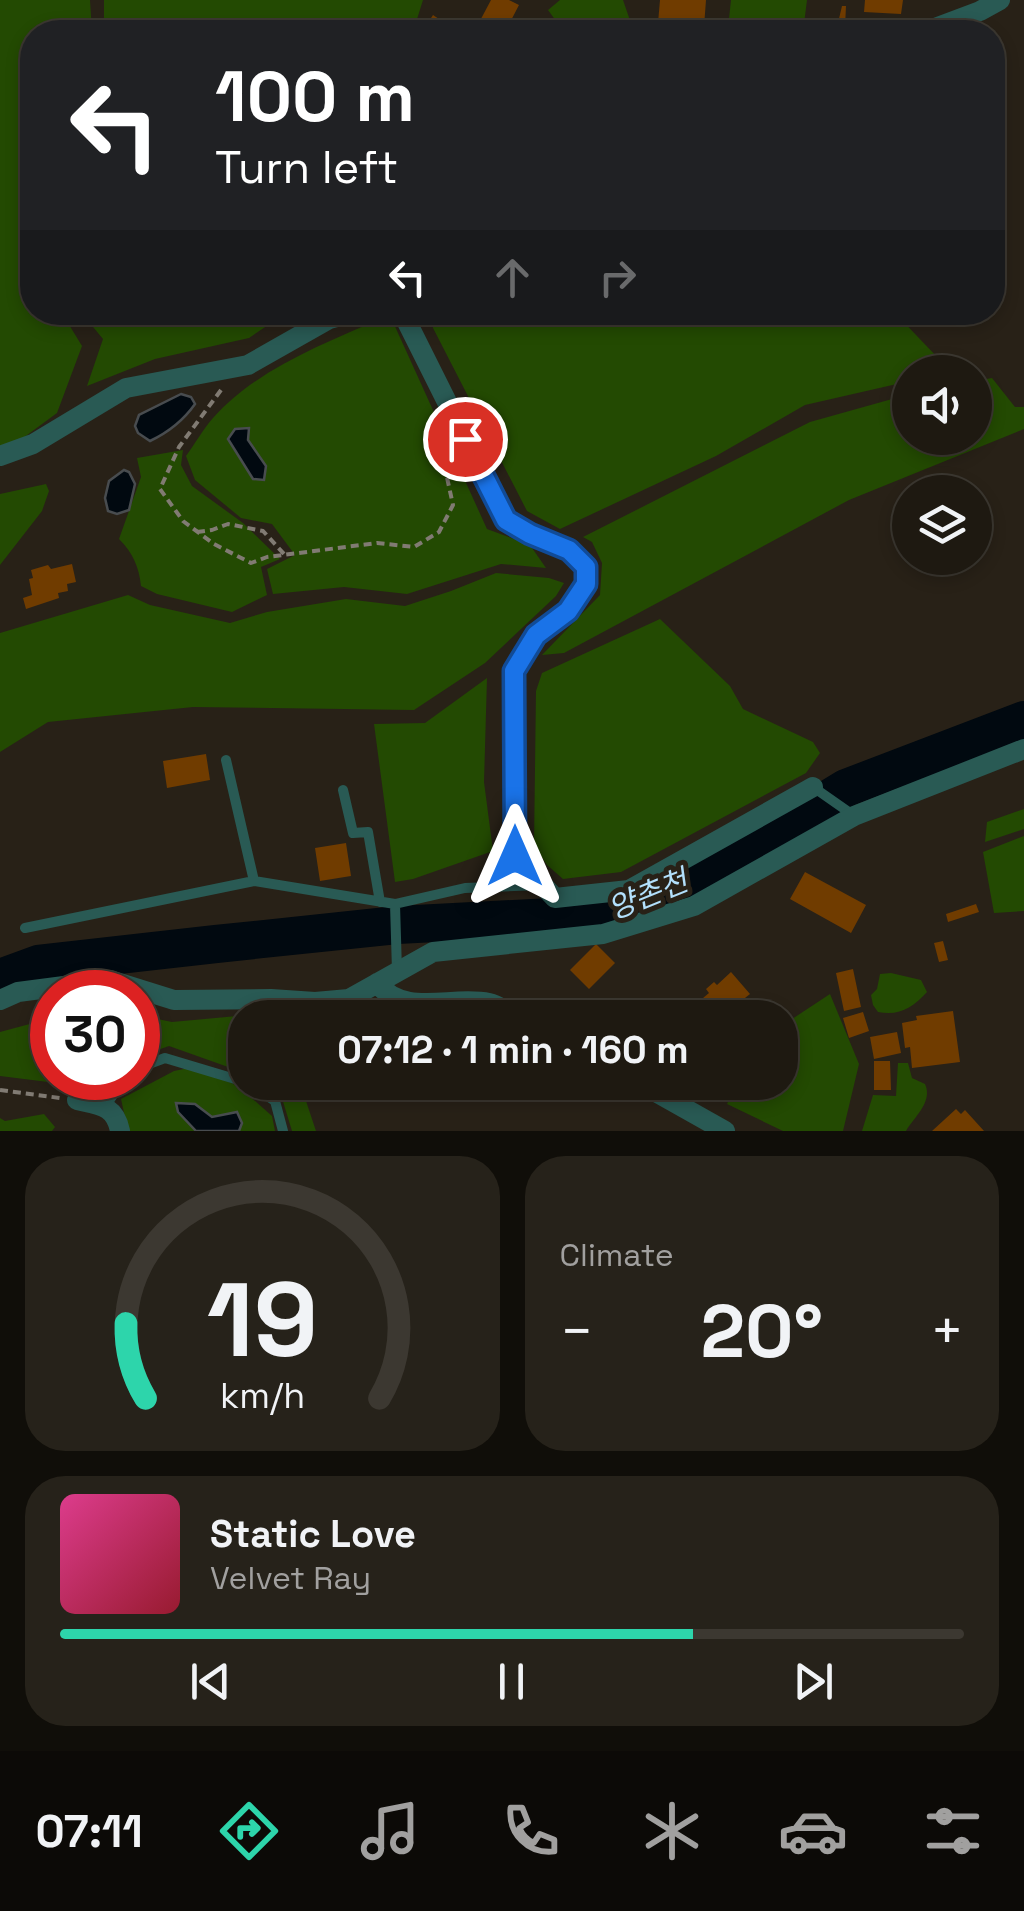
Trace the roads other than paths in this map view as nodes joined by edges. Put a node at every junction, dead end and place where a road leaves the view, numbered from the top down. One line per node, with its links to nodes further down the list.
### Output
1 (1000, 0): 2 (street)
2 (956, 20)
3 (319, 325): 5 (street)
4 (408, 325): 12 (street)
5 (0, 456)
6 (1024, 749): 10 (street)
7 (226, 760): 11 (lane)
8 (814, 787): 10 (lane); 12 (street)
9 (343, 790): 13 (lane)
10 (854, 816): 16 (street)
11 (254, 881): 13 (lane); 15 (lane)
12 (542, 885): 14 (lane)
13 (380, 902): 14 (lane)
14 (395, 905): 16 (lane)
15 (26, 928)
16 (397, 971): 17 (street)
17 (377, 983): 18 (street); 19 (street)
18 (0, 1000)
19 (398, 1000)
20 (160, 1060): 21 (lane)
21 (228, 1077)
22 (77, 1100): 26 (street)
23 (110, 1100): 26 (lane)
24 (273, 1100): 28 (lane)
25 (670, 1100): 29 (street)
26 (105, 1107): 27 (street)
27 (120, 1131)
28 (283, 1131)
29 (725, 1131)

